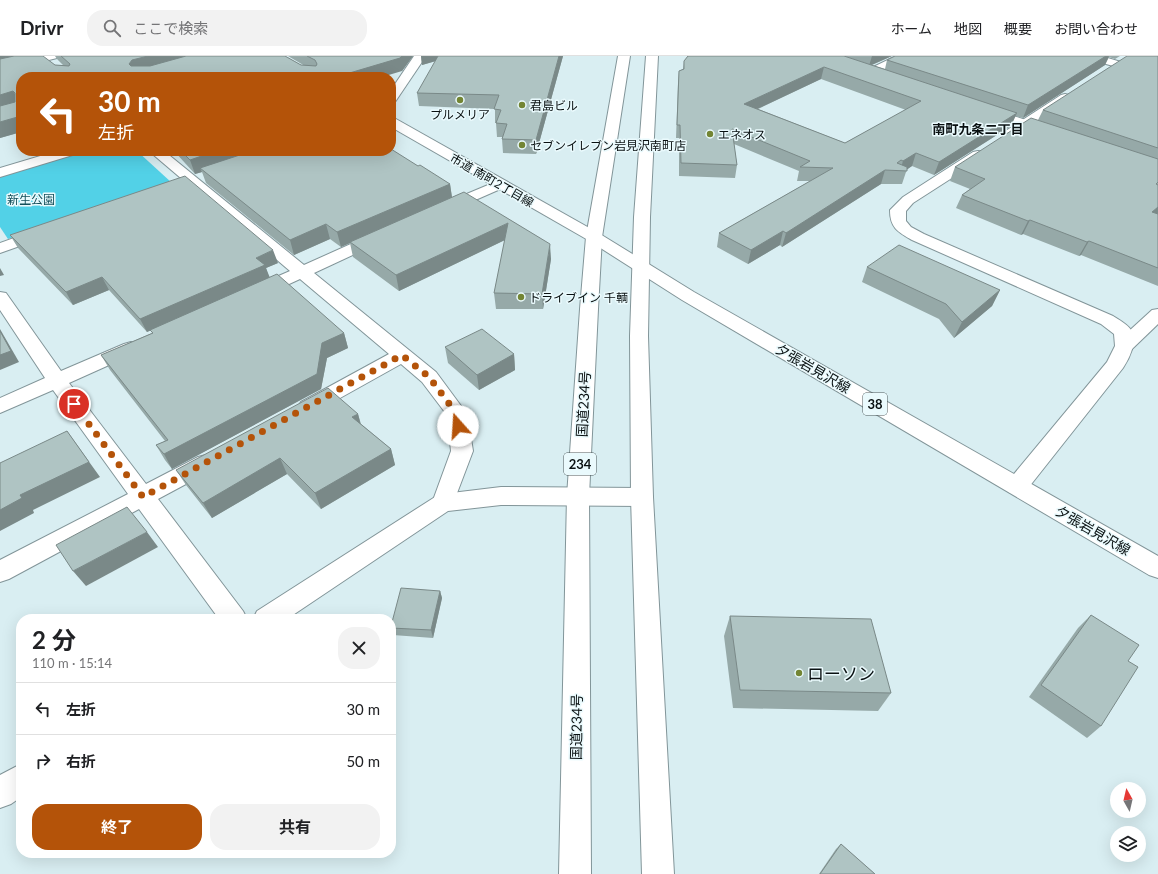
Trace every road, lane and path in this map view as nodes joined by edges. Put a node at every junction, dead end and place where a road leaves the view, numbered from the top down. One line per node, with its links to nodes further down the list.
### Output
1 (420, 56): 15 (main road)
2 (624, 56): 27 (main road, 国道234号 / 234)
3 (652, 56): 29 (main road)
4 (905, 56): 11 (main road)
5 (1088, 56): 7 (main road)
6 (47, 57): 8 (main road); 10 (main road)
7 (1124, 60): 13 (main road)
8 (57, 67)
9 (857, 68): 11 (main road)
10 (0, 69)
11 (871, 72): 12 (main road)
12 (886, 77)
13 (1097, 77)
14 (1078, 90): 18 (main road)
15 (396, 92)
16 (974, 107): 18 (main road)
17 (396, 125): 23 (main road, 市道 南町2丁目線)
18 (1025, 125): 19 (main road); 35 (main road)
19 (1062, 137)
20 (54, 156): 22 (main road)
21 (162, 156): 30 (main road)
22 (0, 172)
23 (500, 184): 24 (main road); 27 (main road, 市道 南町2丁目線)
24 (429, 215)
25 (52, 230): 28 (main road)
26 (393, 231): 30 (main road)
27 (594, 237): 29 (main road, 夕張岩見沢線 / 38); 42 (main road, 国道234号 / 234)
28 (0, 247)
29 (640, 265): 41 (main road, 夕張岩見沢線 / 38); 44 (main road)
30 (301, 272): 32 (main road); 36 (main road)
31 (0, 297): 37 (main road)
32 (244, 298)
33 (1158, 314): 35 (main road)
34 (143, 342): 37 (main road)
35 (1124, 346): 41 (main road)
36 (402, 355): 39 (main road); 45 (main road)
37 (57, 381): 38 (main road); 43 (main road)
38 (0, 406)
39 (290, 416)
40 (220, 455): 43 (main road)
41 (1017, 486): 46 (main road, 夕張岩見沢線 / 38)
42 (578, 496): 44 (main road); 45 (main road); 52 (main road, 国道234号 / 234)
43 (143, 497): 47 (main road); 48 (main road)
44 (642, 497): 53 (main road)
45 (443, 503): 49 (main road)
46 (1158, 568)
47 (0, 572)
48 (230, 614)
49 (274, 614)
50 (16, 782): 51 (main road)
51 (0, 793)
52 (575, 874)
53 (658, 874)

